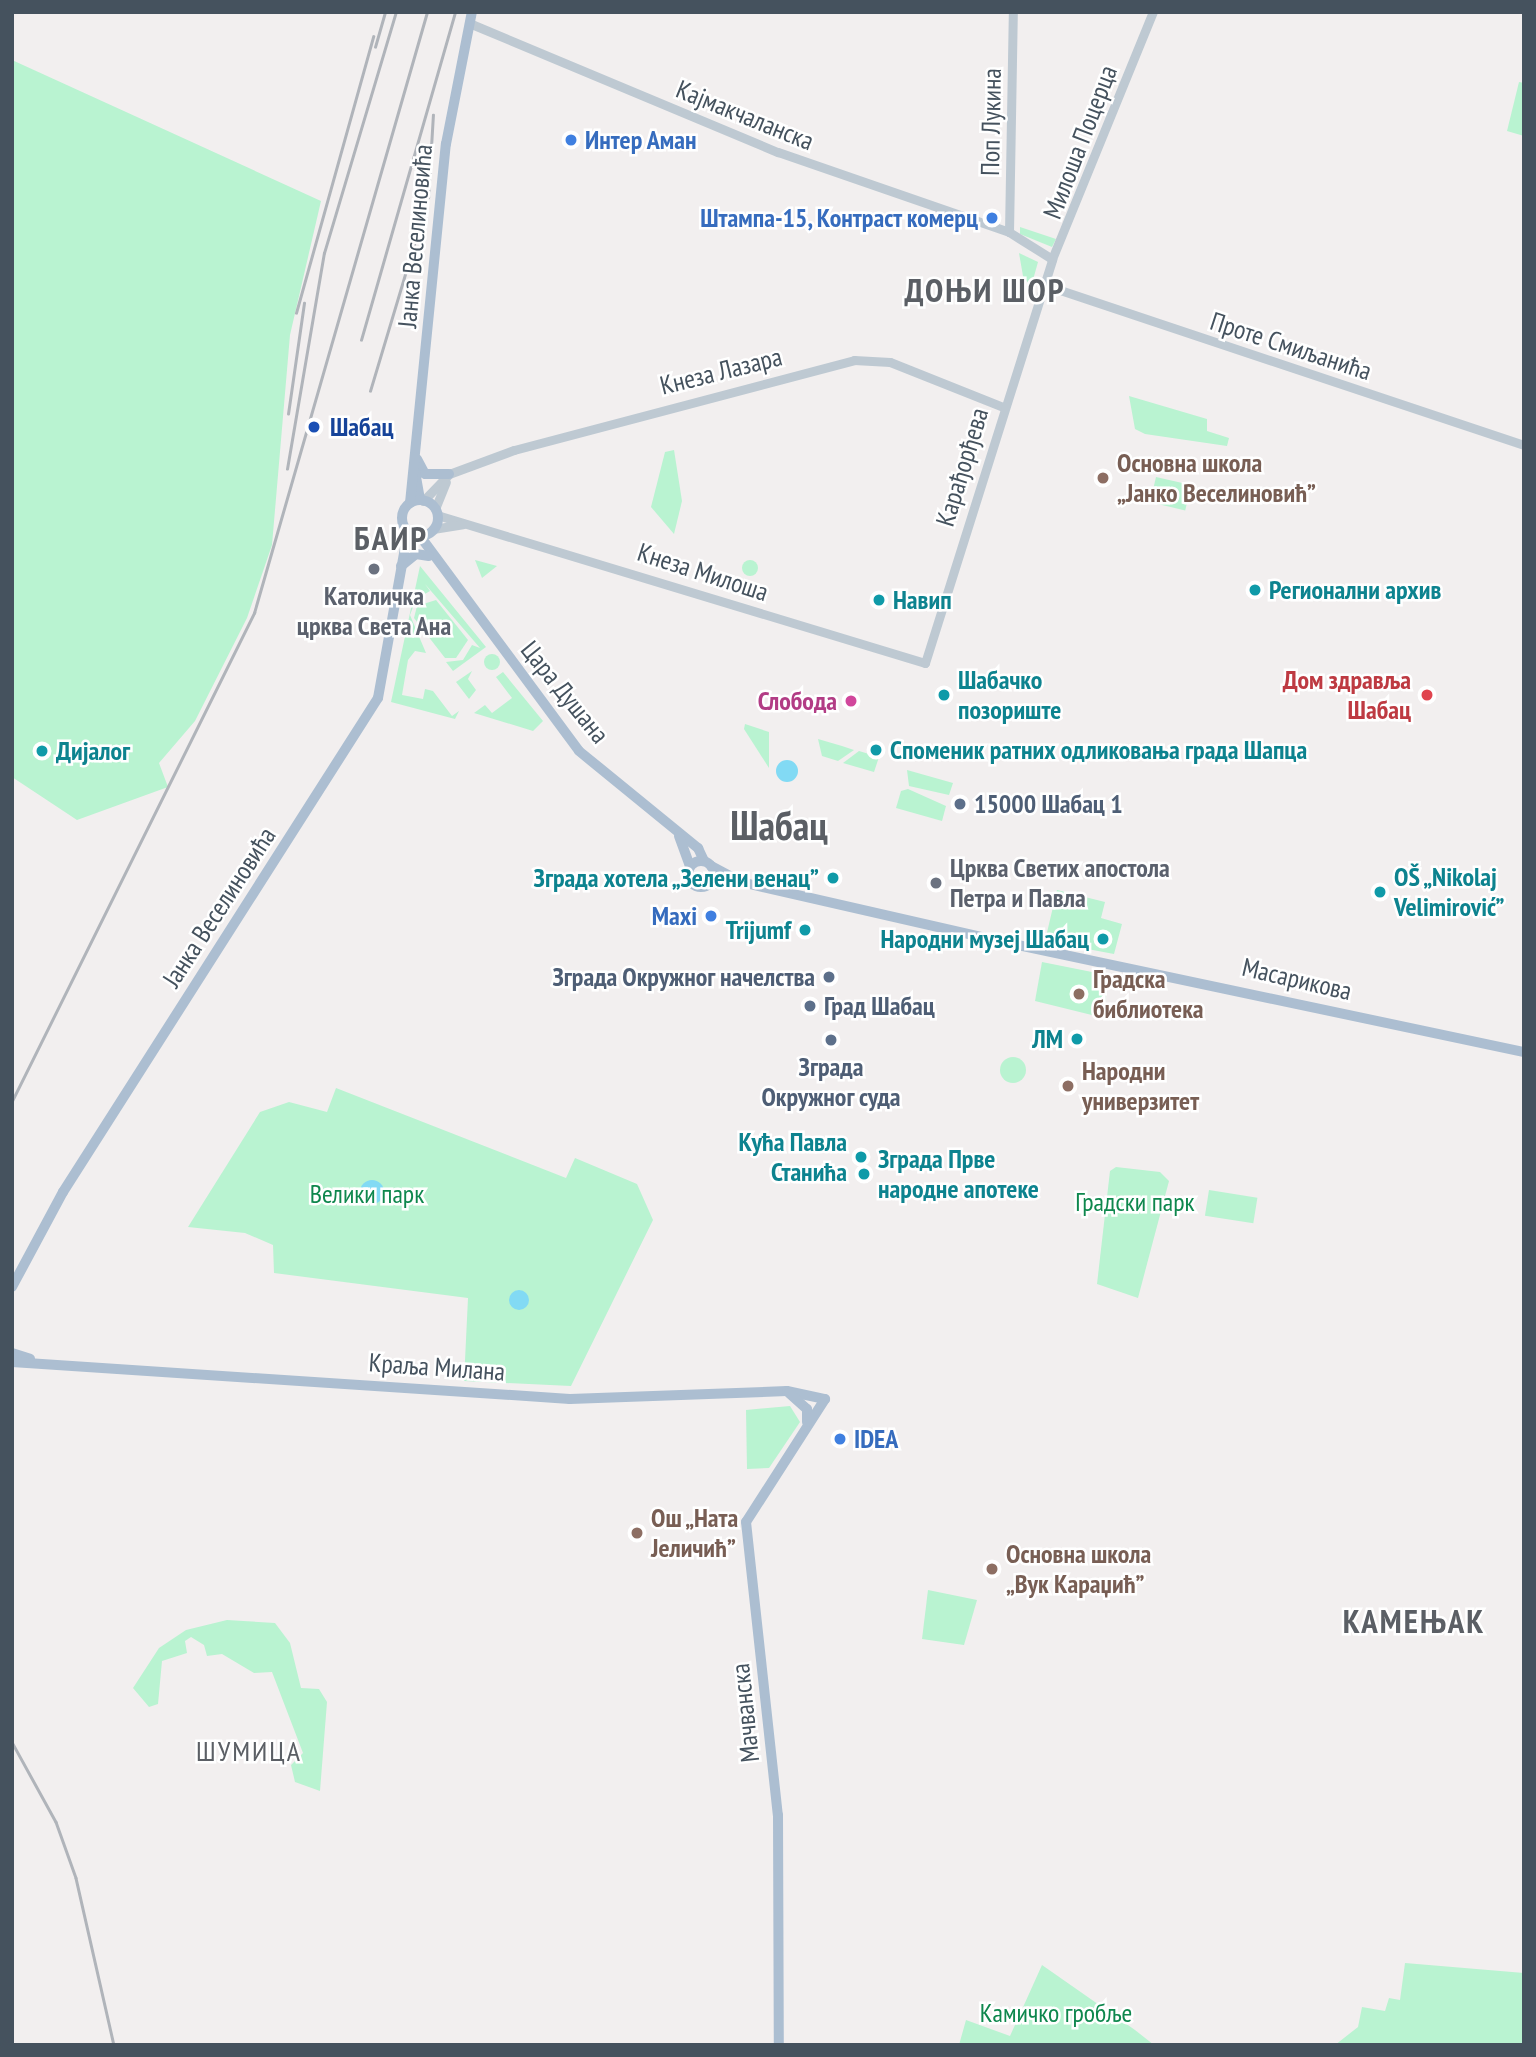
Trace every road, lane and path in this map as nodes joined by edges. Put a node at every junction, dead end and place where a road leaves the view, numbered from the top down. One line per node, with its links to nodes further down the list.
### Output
1 (1013, 12): 4 (street, Поп Лукина)
2 (1153, 12): 5 (street, Милоша Поцерца)
3 (471, 18): 4 (street, Кајмакчаланска); 9 (main road, Јанка Веселиновића)
4 (1009, 232): 5 (street, Кајмакчаланска)
5 (1052, 259): 6 (street, Милоша Поцерца)
6 (1045, 285): 7 (street, Карађорђева); 8 (street, Проте Смиљанића)
7 (1003, 407): 10 (street, Кнеза Лазара); 17 (street, Карађорђева)
8 (1524, 445)
9 (416, 452): 10 (main road); 11 (main road, Јанка Веселиновића)
10 (449, 474): 11 (street, Кнеза Лазара); 12 (street)
11 (418, 501): 12 (main road); 14 (main road, Јанка Веселиновића)
12 (436, 512): 13 (street, Кнеза Милоша); 14 (main road)
13 (468, 523): 14 (street, Кнеза Милоша); 17 (street, Кнеза Милоша)
14 (422, 533): 15 (main road, Цара Душана); 16 (main road, Јанка Веселиновића)
15 (433, 560): 16 (main road); 18 (main road, Цара Душана)
16 (401, 566): 25 (main road, Јанка Веселиновића)
17 (925, 663)
18 (675, 831): 19 (main road, Цара Душана); 20 (main road, Цара Душана)
19 (708, 863): 20 (main road); 21 (main road, Цара Душана); 22 (main road)
20 (690, 866): 22 (main road)
21 (741, 882): 22 (main road, Цара Душана); 23 (main road, Цара Душана)
22 (710, 884)
23 (854, 906): 24 (main road, Масарикова)
24 (1524, 1052)
25 (12, 1287)
26 (12, 1353): 28 (main road, Краља Милана)
27 (12, 1362): 28 (main road, Краља Милана)
28 (46, 1363): 29 (main road, Краља Милана)
29 (787, 1391): 30 (main road, Краља Милана); 31 (main road)
30 (825, 1399): 31 (main road, Мачванска)
31 (807, 1422): 32 (main road, Мачванска)
32 (779, 2045)

